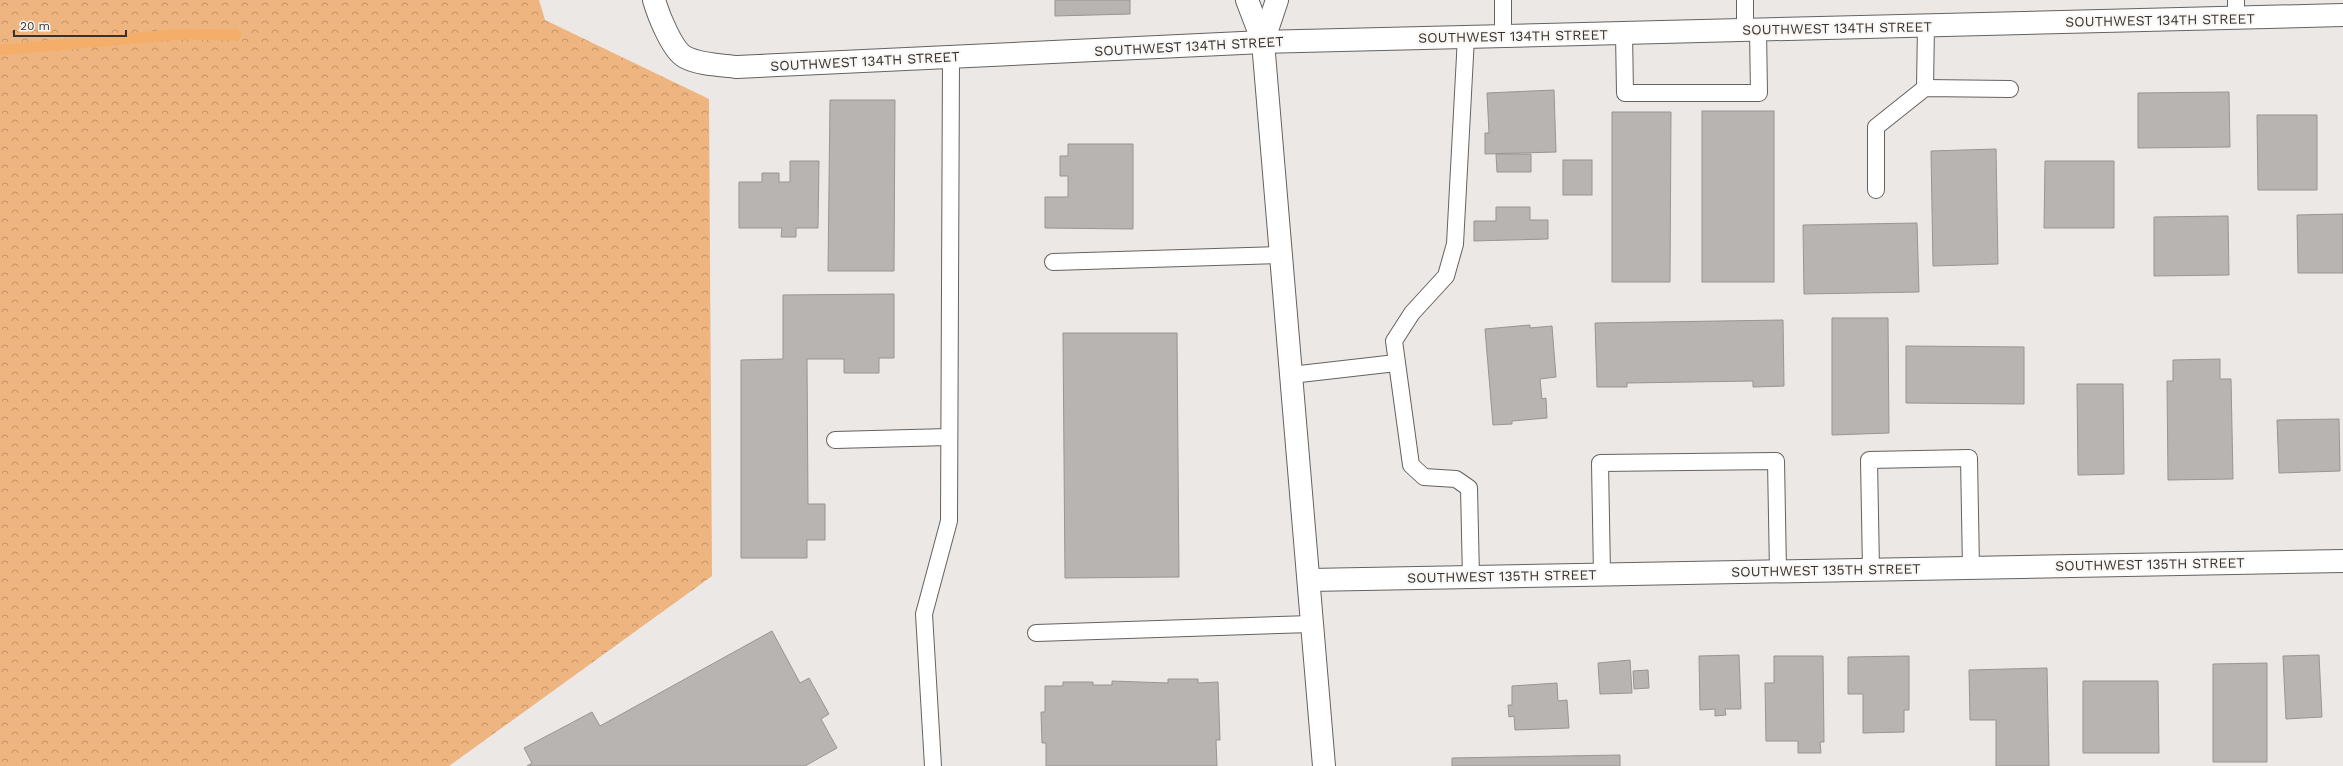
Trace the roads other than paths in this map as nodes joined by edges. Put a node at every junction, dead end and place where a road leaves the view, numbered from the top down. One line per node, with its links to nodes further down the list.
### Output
1 (654, 0): 14 (street, SOUTHWEST 134TH STREET)
2 (1247, 0): 13 (street)
3 (1277, 0): 13 (street)
4 (1502, 0): 11 (lane)
5 (1745, 0): 9 (lane)
6 (2236, 9): 7 (street, SOUTHWEST 134TH STREET); 8 (street, SOUTHWEST 134TH STREET)
7 (2343, 15)
8 (1926, 26): 9 (street, SOUTHWEST 134TH STREET); 15 (lane)
9 (1752, 30): 10 (street, SOUTHWEST 134TH STREET); 10 (lane)
10 (1624, 33): 11 (street, SOUTHWEST 134TH STREET)
11 (1503, 36): 12 (street, SOUTHWEST 134TH STREET)
12 (1466, 37): 13 (street, SOUTHWEST 134TH STREET); 20 (lane)
13 (1263, 42): 14 (street, SOUTHWEST 134TH STREET); 18 (street)
14 (951, 57): 22 (lane)
15 (1925, 88): 16 (lane); 17 (lane)
16 (2010, 89)
17 (1876, 190)
18 (1281, 255): 19 (lane); 21 (street)
19 (1053, 262)
20 (1396, 363): 21 (lane); 29 (lane)
21 (1291, 375): 30 (street)
22 (949, 437): 23 (lane); 33 (lane)
23 (835, 440)
24 (2343, 561): 25 (street, SOUTHWEST 135TH STREET)
25 (1971, 568): 26 (street, SOUTHWEST 135TH STREET); 26 (lane)
26 (1871, 570): 27 (street, SOUTHWEST 135TH STREET)
27 (1778, 571): 28 (street, SOUTHWEST 135TH STREET); 28 (lane)
28 (1602, 574): 29 (street, SOUTHWEST 135TH STREET)
29 (1471, 577): 30 (street, SOUTHWEST 135TH STREET)
30 (1308, 580): 31 (street)
31 (1312, 624): 32 (lane); 34 (street)
32 (1036, 633)
33 (933, 766)
34 (1324, 766)

